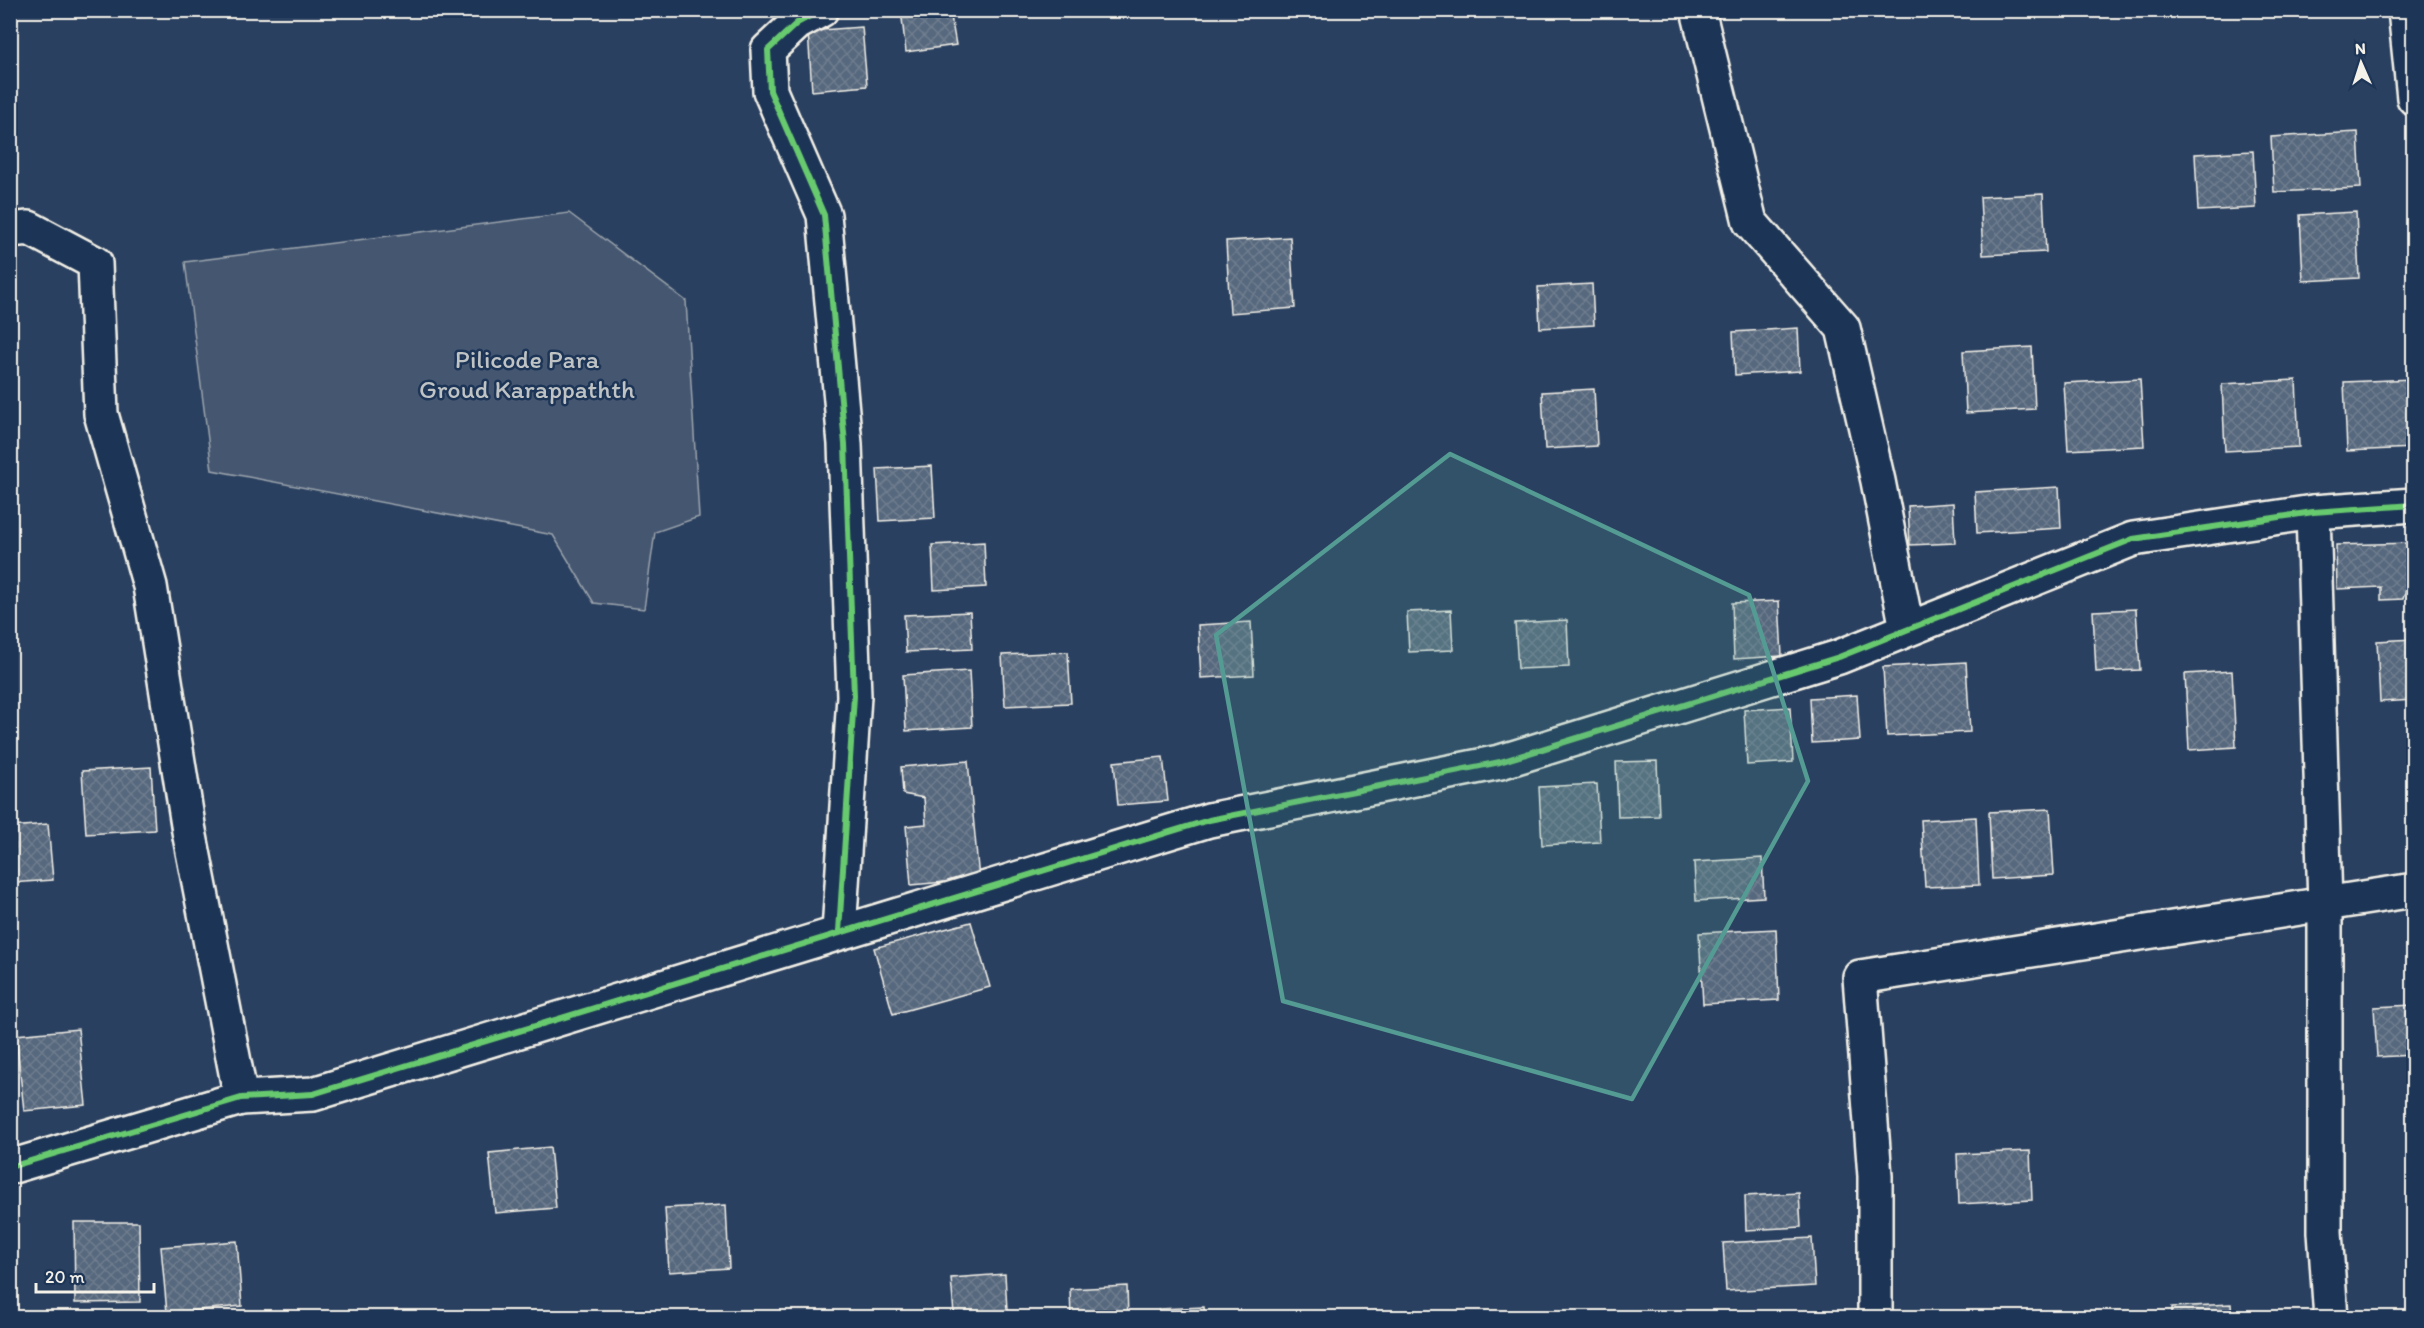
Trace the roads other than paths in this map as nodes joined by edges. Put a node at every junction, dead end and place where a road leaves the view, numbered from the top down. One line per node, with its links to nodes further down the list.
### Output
1 (822, 10): 11 (street)
2 (1698, 10): 8 (street)
3 (2405, 10): 4 (street)
4 (2414, 98)
5 (10, 230): 12 (street)
6 (2414, 505): 7 (street)
7 (2313, 512): 8 (street); 10 (street)
8 (1907, 629): 11 (street)
9 (2414, 890): 10 (street)
10 (2325, 904): 14 (street); 15 (street)
11 (839, 932): 12 (street)
12 (241, 1098): 13 (street)
13 (10, 1167)
14 (1875, 1317)
15 (2331, 1317)

